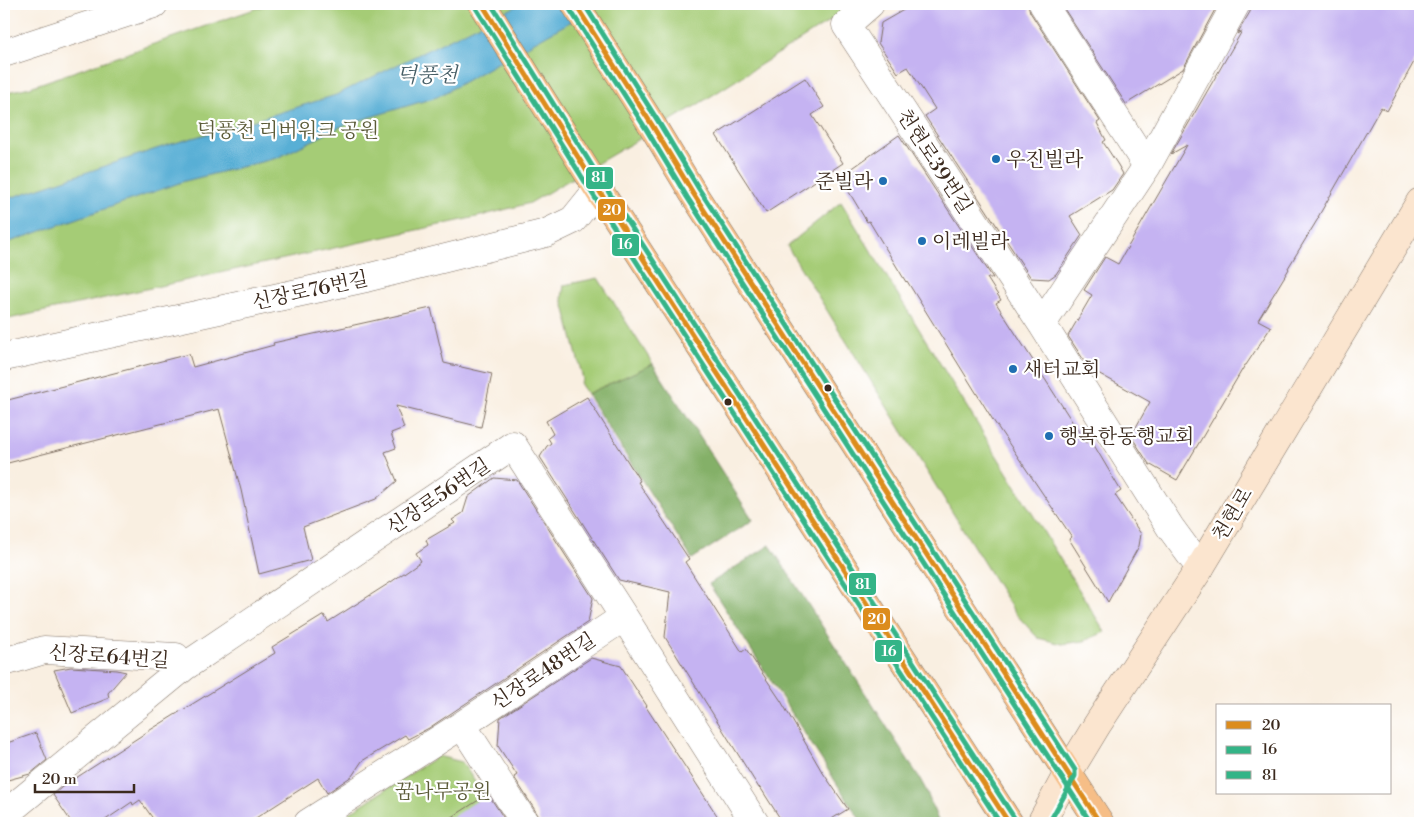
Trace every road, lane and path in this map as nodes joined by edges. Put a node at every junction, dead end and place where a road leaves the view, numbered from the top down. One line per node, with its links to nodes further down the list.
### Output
1 (154, 4): 7 (street)
2 (482, 4): 10 (main road)
3 (575, 4): 19 (main road)
4 (870, 4): 12 (street, 천현로39번길)
5 (1043, 4): 9 (street)
6 (1236, 4): 9 (street)
7 (89, 13): 8 (street)
8 (4, 53)
9 (1147, 166): 12 (street)
10 (591, 178): 13 (street, 신장로76번길); 24 (main road)
11 (1420, 202): 14 (main road, 천현로)
12 (1042, 324): 14 (street, 천현로39번길)
13 (4, 357)
14 (1200, 568): 19 (main road, 천현로)
15 (624, 617): 17 (street, 신장로56번길); 18 (street, 신장로48번길); 23 (street, 신장로56번길)
16 (4, 662): 17 (street, 신장로64번길)
17 (184, 666): 20 (street, 신장로56번길)
18 (462, 725): 21 (street, 신장로48번길); 22 (street)
19 (1068, 773): 25 (main road, 천현로); 26 (main road)
20 (4, 815)
21 (308, 823)
22 (525, 823)
23 (755, 823)
24 (1009, 823)
25 (1041, 823)
26 (1100, 823)

